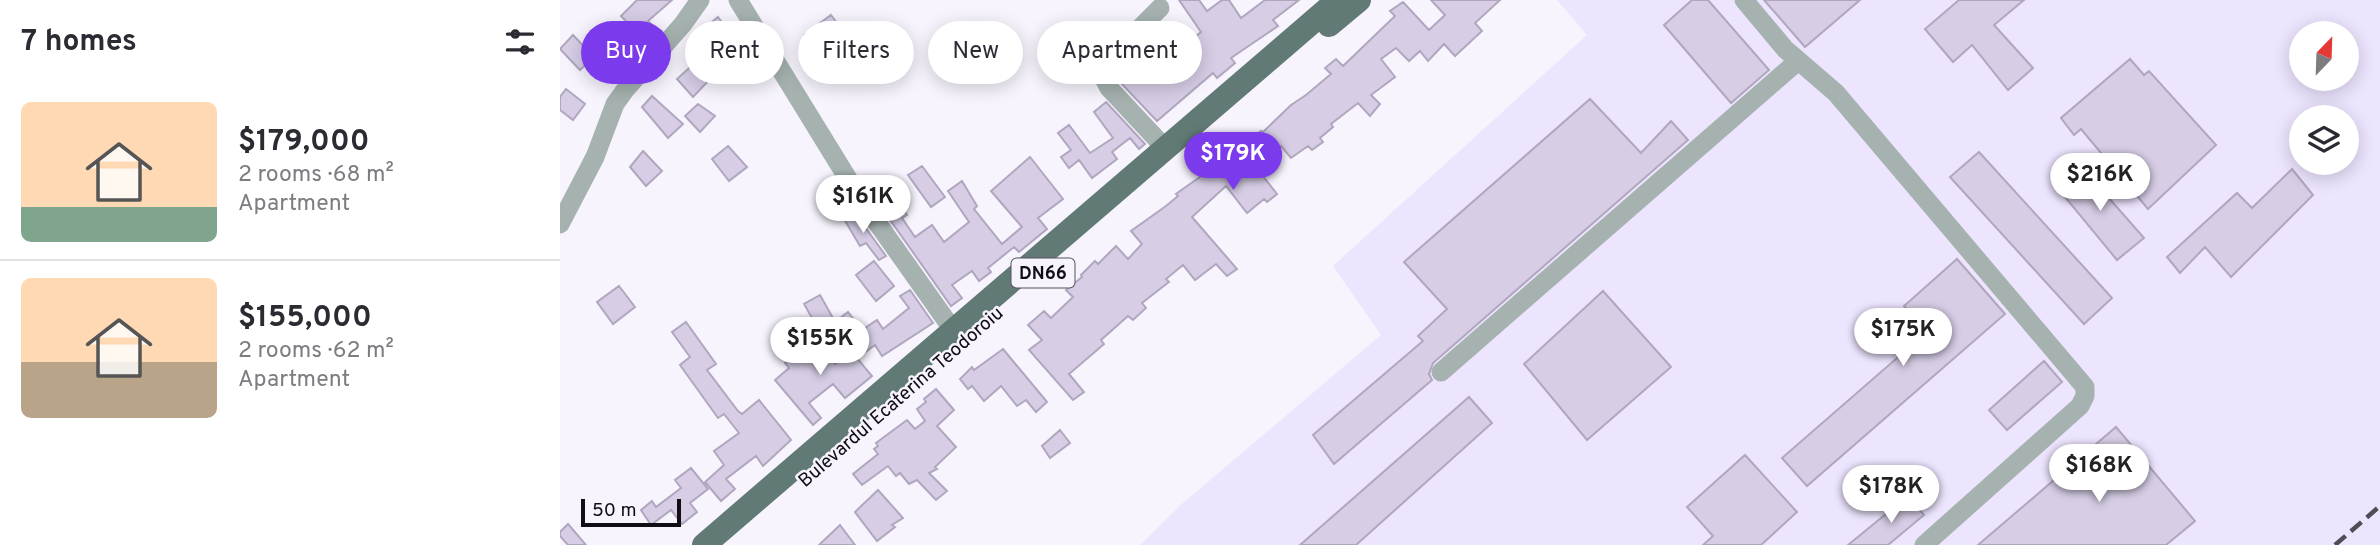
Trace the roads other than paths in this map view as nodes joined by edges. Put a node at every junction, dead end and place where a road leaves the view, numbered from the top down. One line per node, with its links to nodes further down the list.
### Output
1 (700, 0): 9 (street)
2 (738, 0): 10 (street)
3 (1338, 0): 8 (main road, Bulevardul Ecaterina Teodoroiu)
4 (1359, 0): 10 (main road, Bulevardul Ecaterina Teodoroiu / DN66)
5 (1744, 0): 7 (street)
6 (1160, 8): 8 (street)
7 (1798, 61): 11 (street); 14 (street)
8 (1165, 148): 10 (main road, Bulevardul Ecaterina Teodoroiu)
9 (560, 224)
10 (958, 336): 12 (main road, Bulevardul Ecaterina Teodoroiu); 13 (main road, Bulevardul Ecaterina Teodoroiu / DN66)
11 (1441, 372)
12 (704, 545)
13 (728, 545)
14 (1924, 545)

